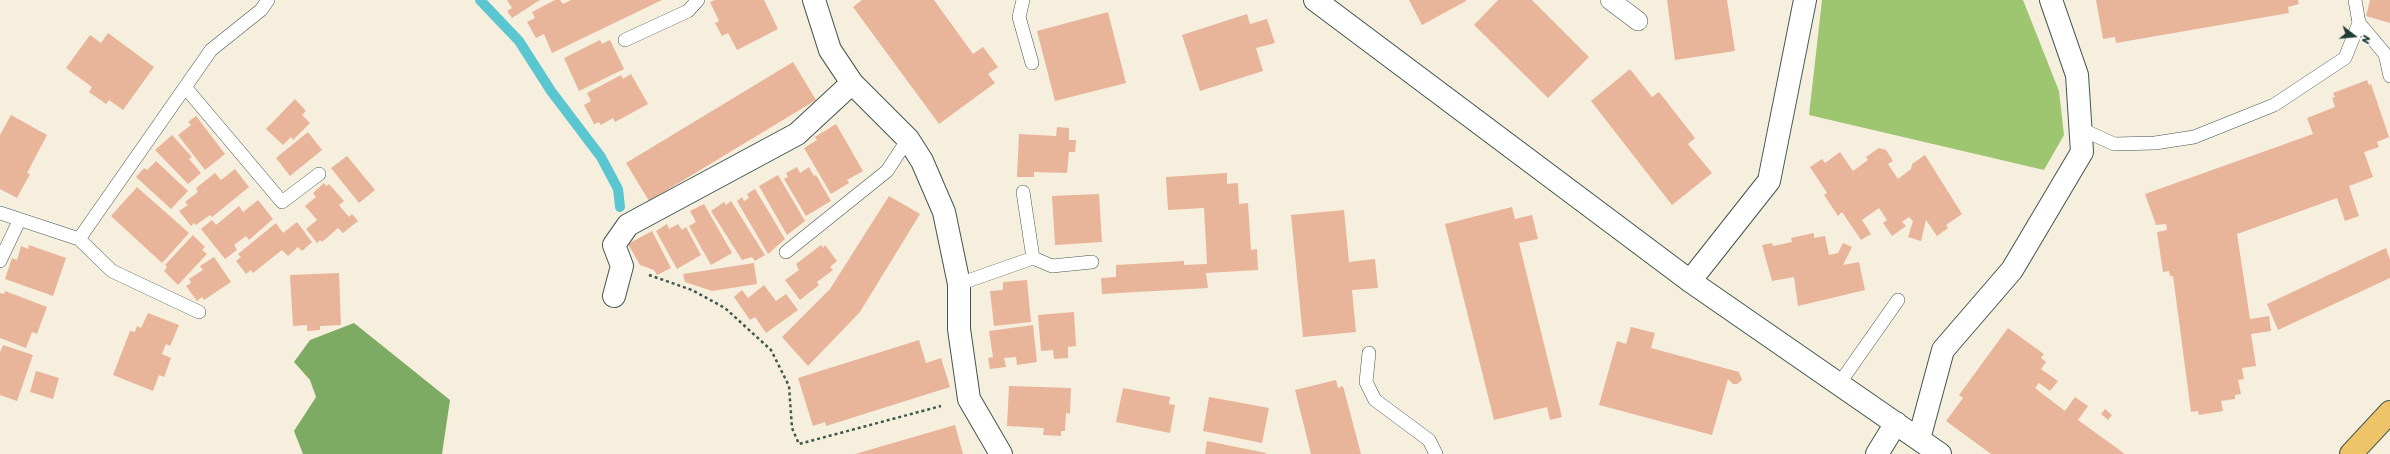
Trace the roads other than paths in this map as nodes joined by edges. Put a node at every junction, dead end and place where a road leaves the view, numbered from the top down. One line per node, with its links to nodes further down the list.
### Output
1 (268, 0): 16 (lane)
2 (698, 0): 12 (lane)
3 (814, 0): 15 (street)
4 (1023, 0): 13 (lane)
5 (1315, 0): 28 (street)
6 (1610, 0): 10 (street)
7 (1805, 0): 28 (street)
8 (2051, 0): 17 (street)
9 (2354, 0): 11 (lane)
10 (1638, 21)
11 (2358, 23): 14 (lane); 17 (lane)
12 (624, 40)
13 (1032, 63)
14 (2390, 76)
15 (852, 83): 18 (street); 30 (street)
16 (185, 87): 19 (lane); 23 (lane)
17 (2081, 129): 37 (street)
18 (908, 139): 24 (lane); 29 (street)
19 (319, 174)
20 (1023, 192): 25 (lane)
21 (0, 213): 22 (lane)
22 (18, 221): 23 (lane); 26 (lane)
23 (79, 239): 32 (lane)
24 (786, 252)
25 (1033, 258): 27 (lane); 29 (lane)
26 (0, 261)
27 (1092, 262)
28 (1690, 281): 34 (street)
29 (960, 284): 38 (street)
30 (614, 296)
31 (1898, 300): 34 (lane)
32 (199, 312)
33 (1369, 353): 39 (lane)
34 (1839, 384): 36 (street)
35 (2390, 412): 42 (main road)
36 (1896, 423): 37 (street); 40 (street)
37 (1919, 440): 41 (street)
38 (1002, 454)
39 (1436, 454)
40 (1877, 454)
41 (1940, 454)
42 (2351, 454)

